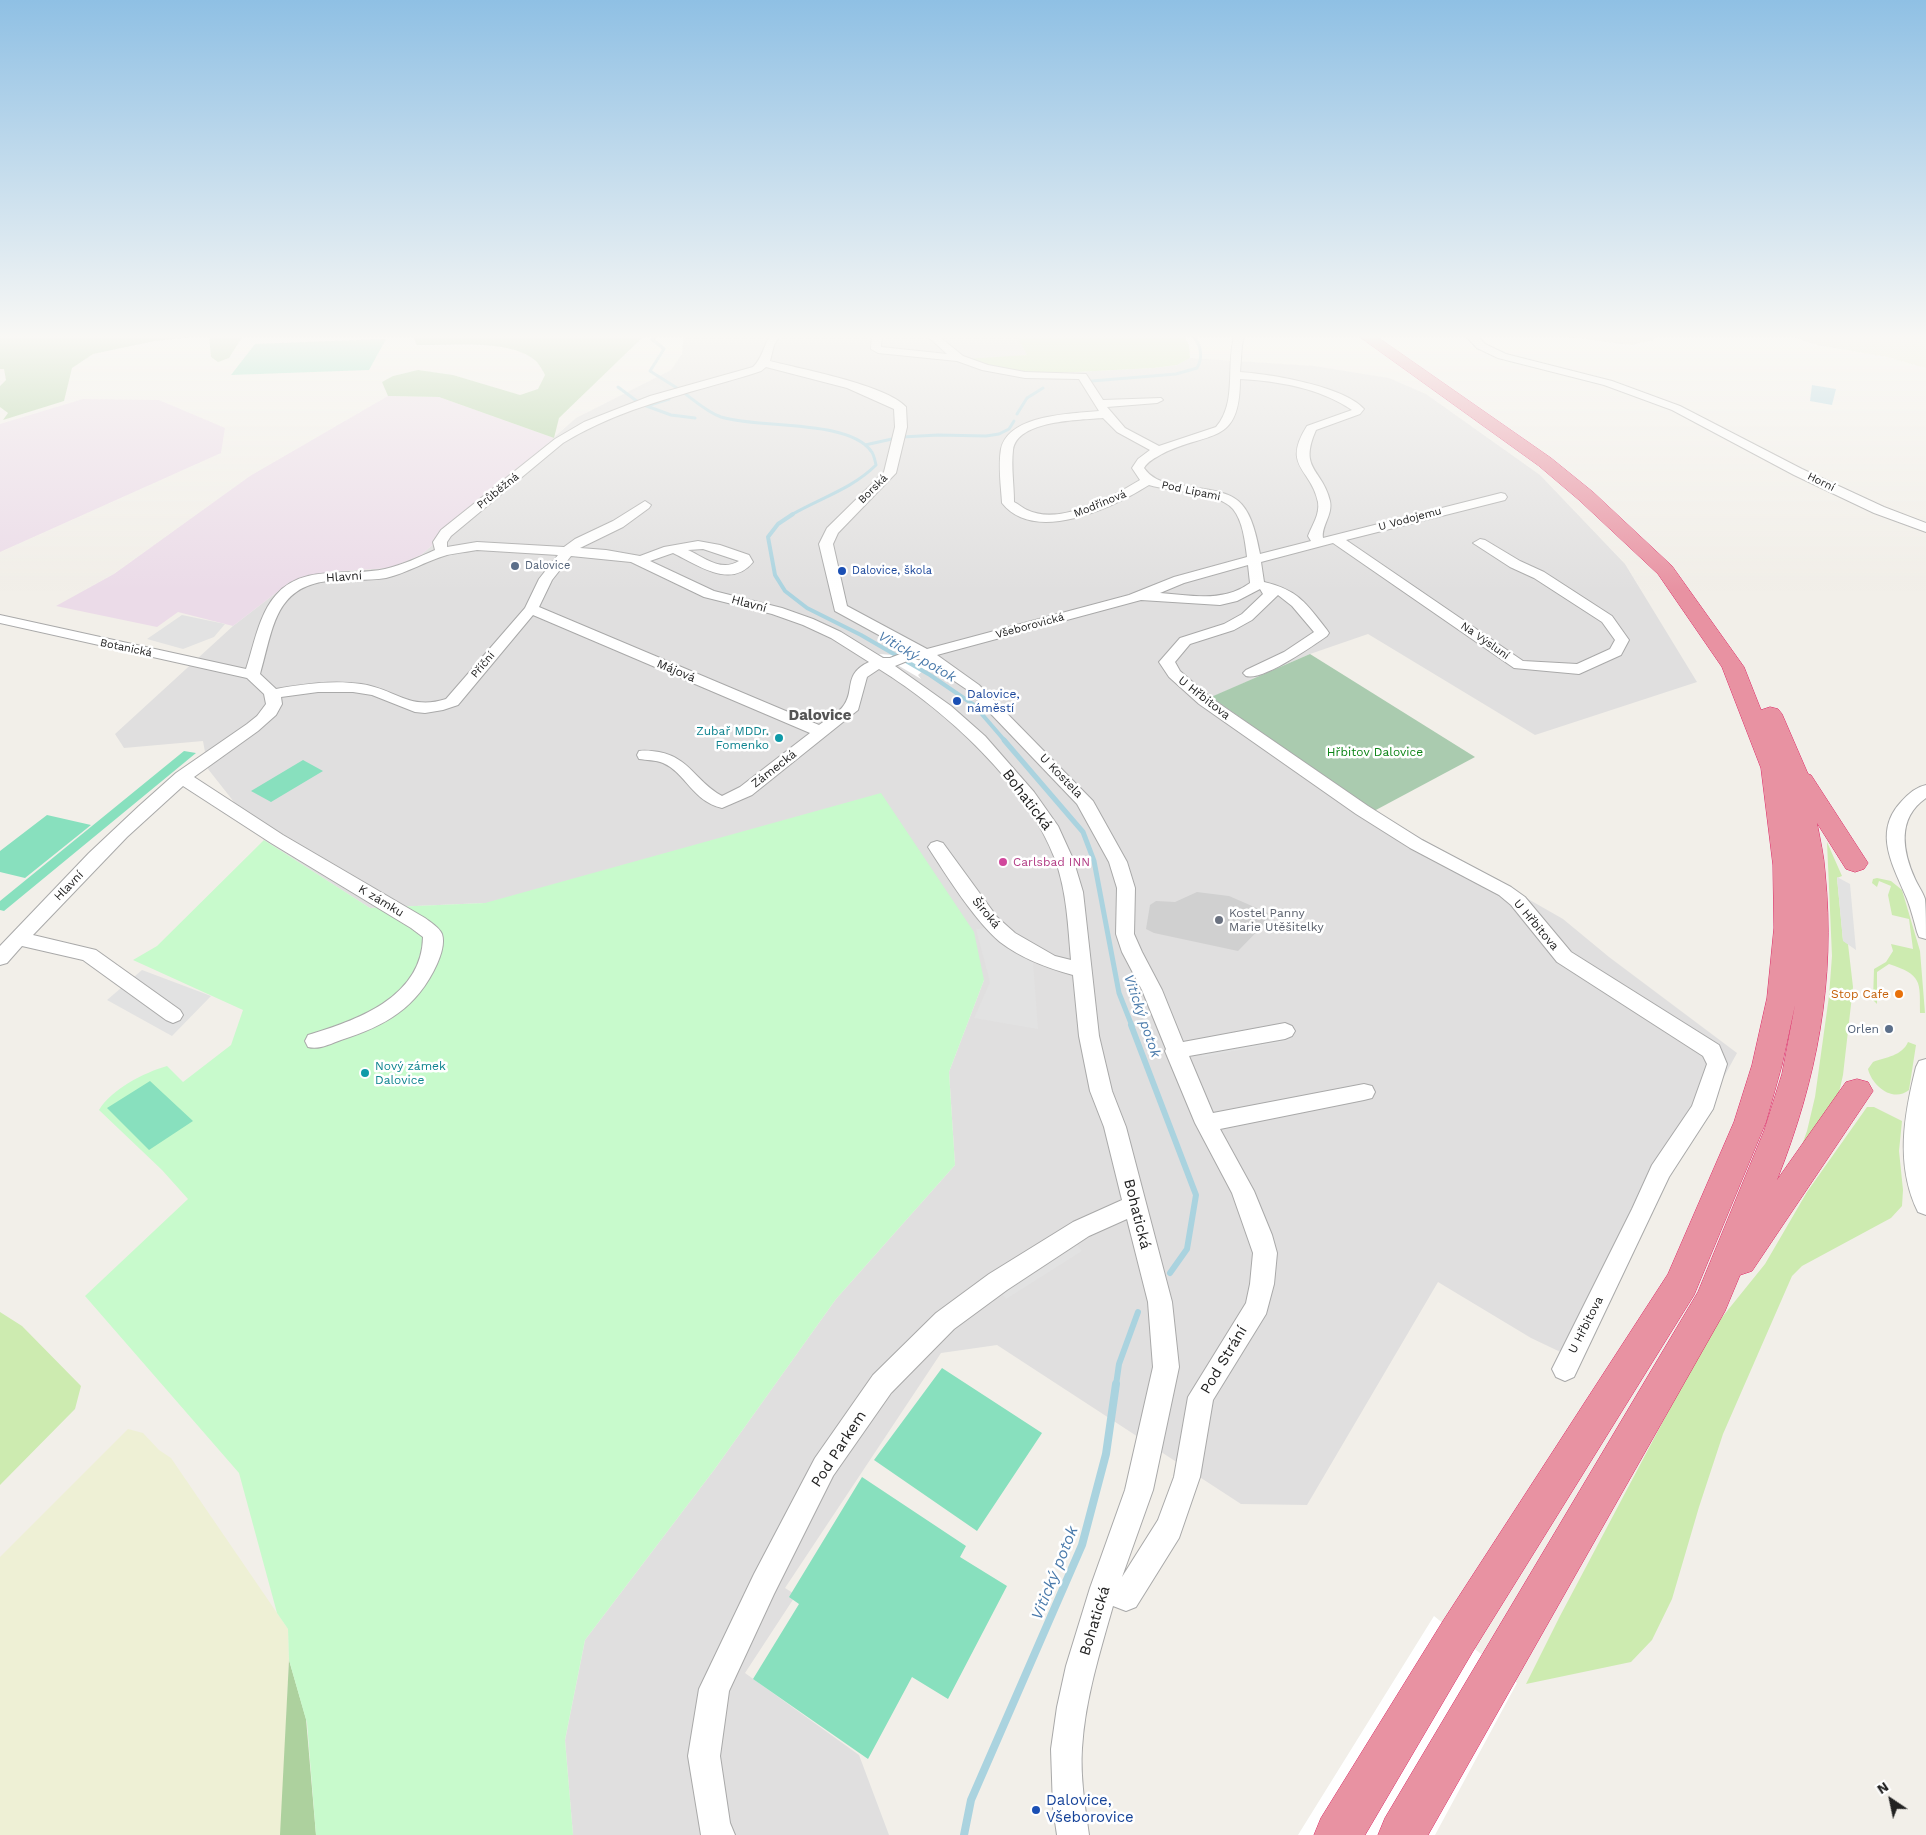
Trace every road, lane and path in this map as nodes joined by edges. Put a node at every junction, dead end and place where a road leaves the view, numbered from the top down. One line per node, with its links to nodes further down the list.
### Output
1 (601, 420): 19 (street, Průběžná)
2 (901, 420): 24 (street, Borská)
3 (1053, 420): 11 (street, Modřínová)
4 (1113, 420): 10 (street)
5 (1230, 420): 10 (street, Pod Lipami)
6 (1335, 420): 17 (street)
7 (1485, 420): 60 (highway)
8 (1499, 420): 35 (highway)
9 (1698, 420): 14 (street, Horní)
10 (1160, 450): 11 (street, Pod Lipami)
11 (1148, 480): 21 (street, Pod Lipami)
12 (1502, 498): 15 (street, U Vodojemu)
13 (645, 506): 20 (street, Příční)
14 (1926, 528)
15 (1336, 539): 16 (street, Na Výsluní); 17 (street, U Vodojemu)
16 (1480, 542)
17 (1319, 543): 21 (street, Všeborovická)
18 (676, 549): 22 (street); 23 (street); 23 (street)
19 (443, 552): 20 (street, Hlavní); 31 (street, Hlavní)
20 (568, 552): 22 (street, Hlavní); 27 (street, Příční)
21 (1255, 559): 25 (street); 26 (street, Všeborovická)
22 (640, 560): 29 (street, Hlavní)
23 (722, 571)
24 (835, 577): 29 (street, Borská)
25 (1260, 585): 26 (street, Všeborovická); 30 (street); 56 (street, U Hřbitova)
26 (1134, 598): 29 (street, Všeborovická)
27 (531, 609): 32 (street, Příční); 33 (street, Májová)
28 (0, 619): 31 (street, Botanická)
29 (905, 664): 33 (street, Zámecká); 43 (street, U Kostela); 44 (street, Bohatická)
30 (1251, 673)
31 (252, 675): 32 (street)
32 (272, 694): 36 (street, Hlavní)
33 (822, 732): 34 (street, Zámecká)
34 (646, 755)
35 (1795, 768): 39 (highway); 55 (highway)
36 (182, 777): 41 (street, Hlavní); 47 (street, K zámku)
37 (1926, 790): 40 (street)
38 (937, 847): 44 (street, Široká)
39 (1855, 863)
40 (1926, 932)
41 (18, 938): 42 (street, Hlavní); 45 (street)
42 (0, 958)
43 (1139, 967): 48 (street, Pod Strání)
44 (1081, 970): 53 (street, Bohatická)
45 (173, 1015)
46 (1285, 1031): 48 (street)
47 (315, 1041)
48 (1175, 1051): 52 (street, Pod Strání)
49 (1926, 1067): 54 (street)
50 (1857, 1091): 55 (highway)
51 (1364, 1092): 52 (street)
52 (1206, 1123): 57 (street, Pod Strání)
53 (1135, 1205): 57 (street, Bohatická); 58 (street, Pod Parkem)
54 (1926, 1205)
55 (1712, 1300): 61 (highway)
56 (1565, 1369)
57 (1115, 1592): 59 (street, Bohatická)
58 (719, 1835)
59 (1072, 1835)
60 (1338, 1835)
61 (1402, 1835)

